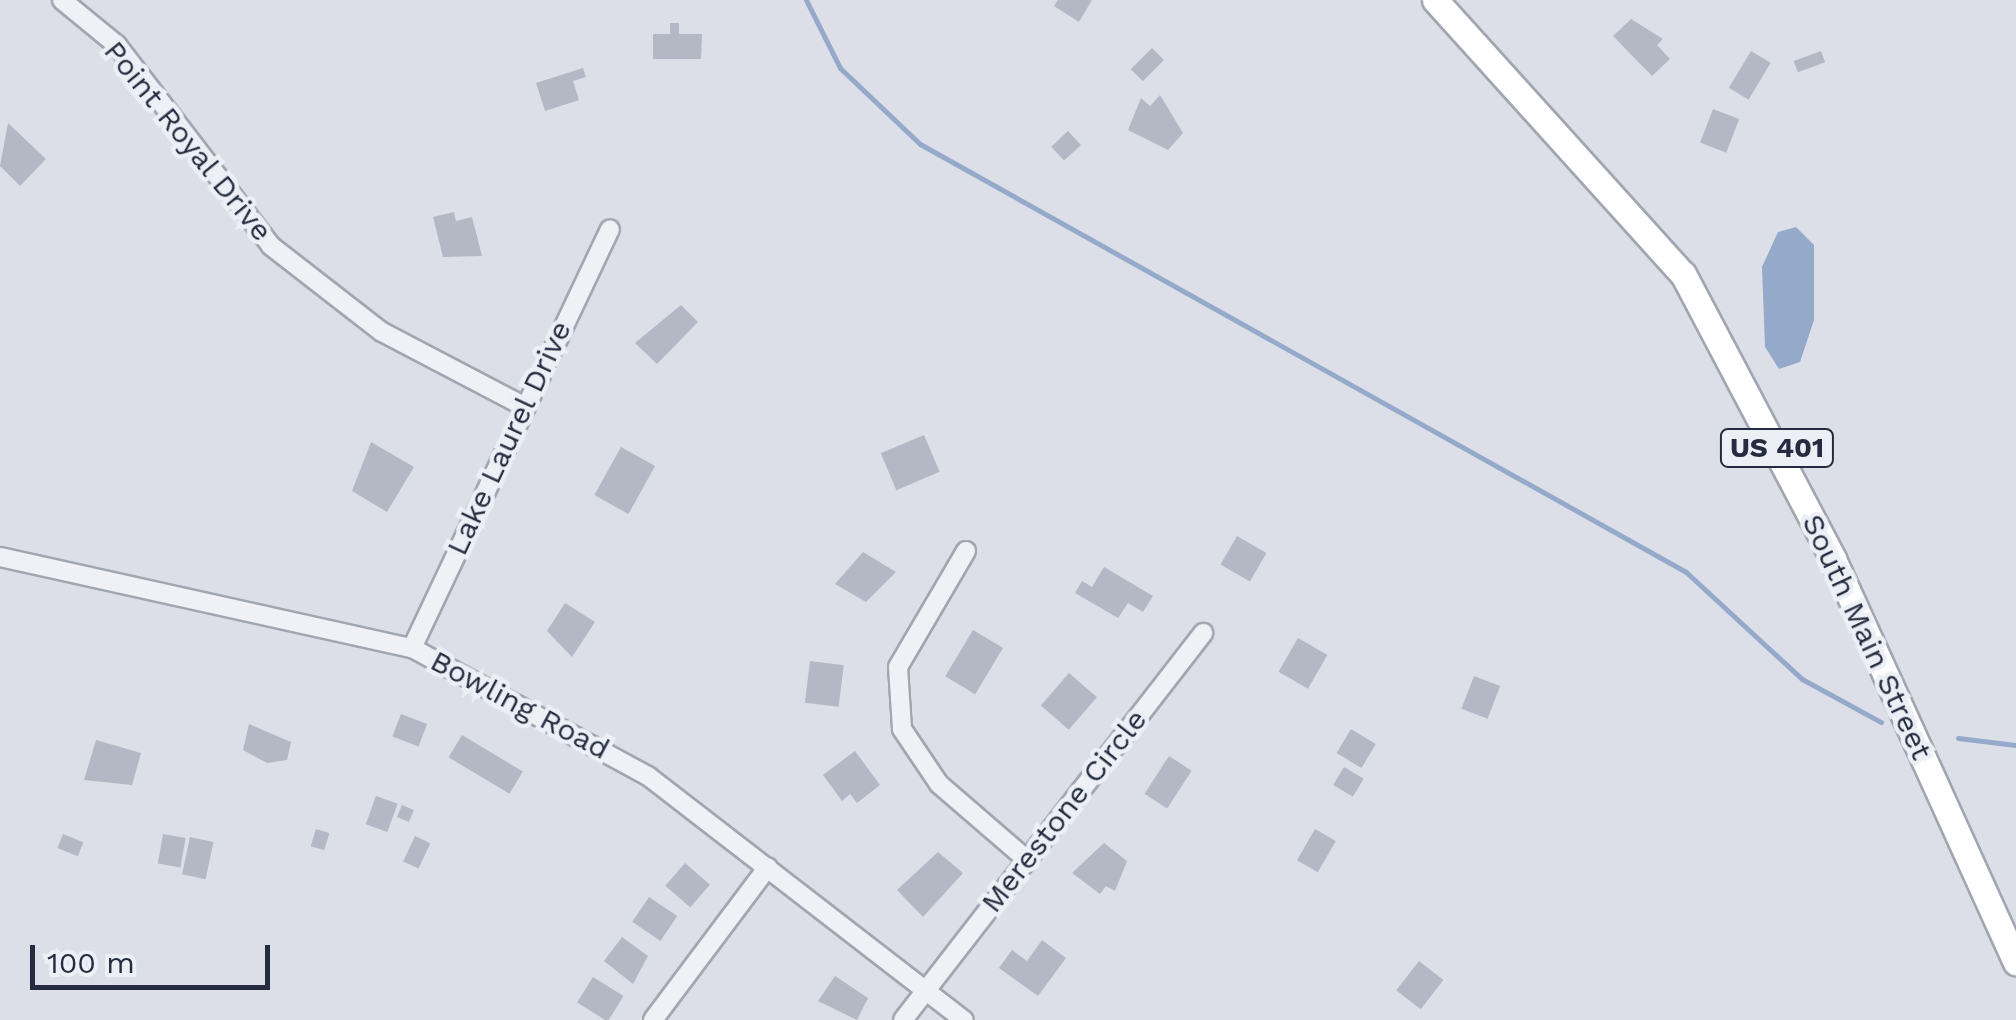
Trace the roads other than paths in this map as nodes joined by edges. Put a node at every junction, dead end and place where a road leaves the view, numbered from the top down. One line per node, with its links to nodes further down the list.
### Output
1 (62, 0): 4 (street, Point Royal Drive)
2 (1435, 0): 11 (highway, South Main Street / US 401)
3 (610, 230): 4 (street, Lake Laurel Drive)
4 (520, 404): 8 (street, Lake Laurel Drive)
5 (966, 551): 9 (street)
6 (0, 557): 8 (street, Bowling Road)
7 (1204, 633): 9 (street, Merestone Circle)
8 (412, 648): 10 (street, Bowling Road)
9 (1026, 859): 12 (street, Merestone Circle)
10 (768, 867): 12 (street, Bowling Road); 13 (street)
11 (2016, 962)
12 (925, 990): 14 (street, Merestone Circle); 15 (street, Bowling Road)
13 (653, 1020)
14 (903, 1020)
15 (964, 1020)

